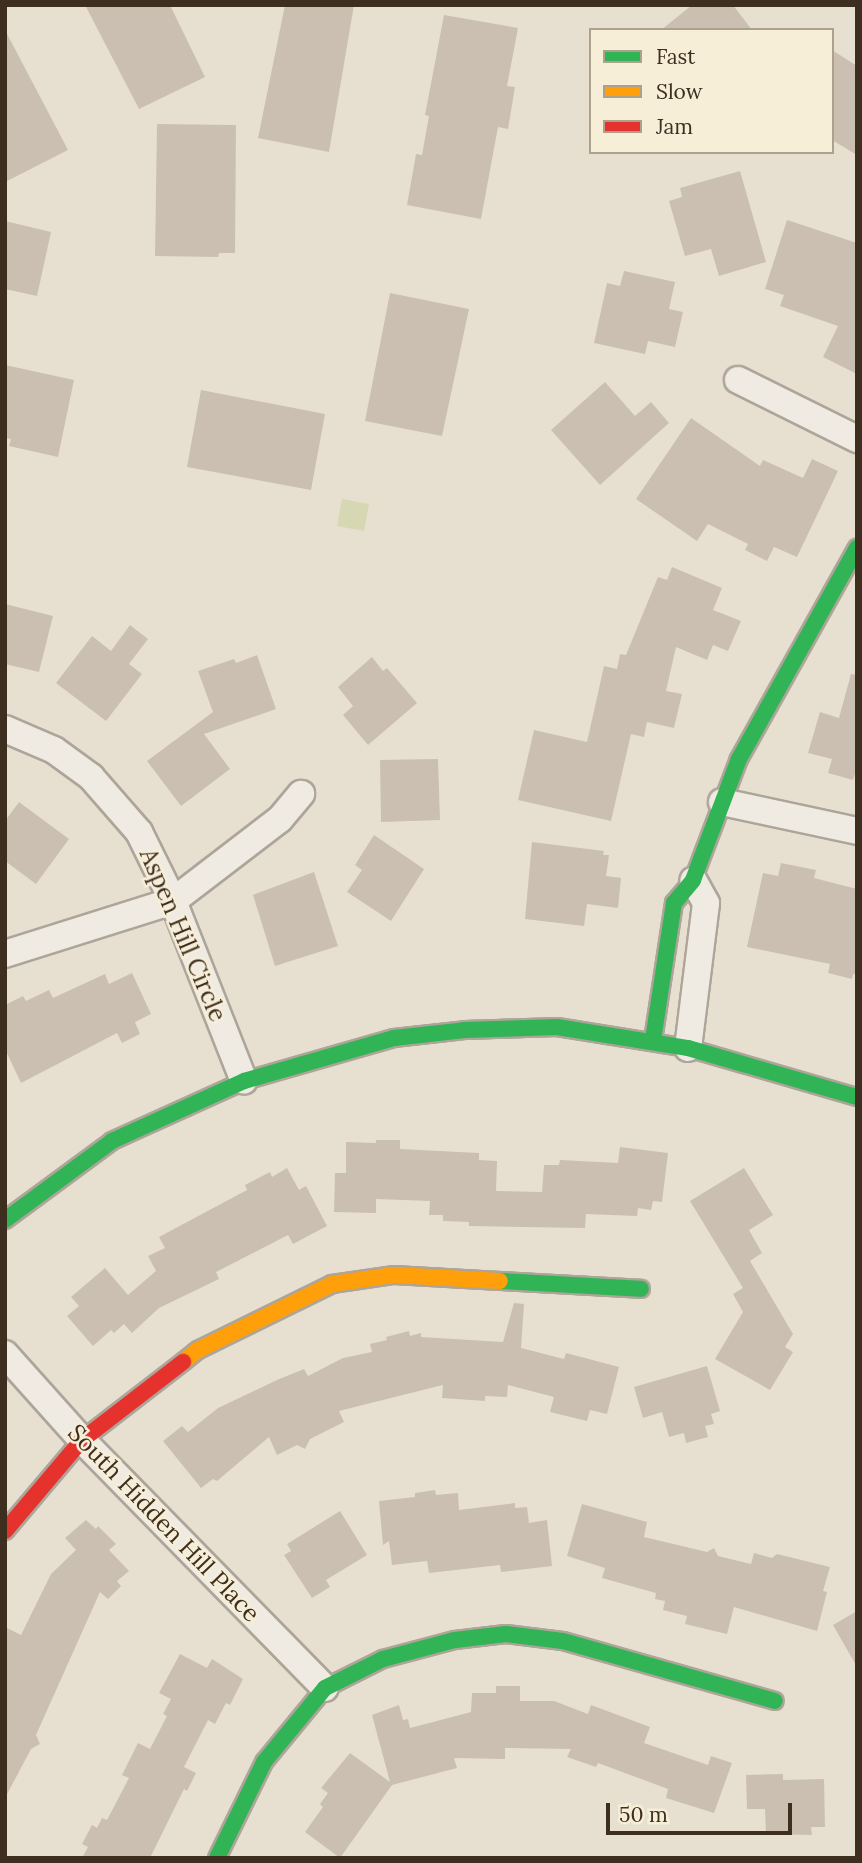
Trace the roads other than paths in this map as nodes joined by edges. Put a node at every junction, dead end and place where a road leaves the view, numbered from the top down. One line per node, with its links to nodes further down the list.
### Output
1 (737, 380): 2 (street)
2 (857, 439)
3 (857, 548): 6 (street)
4 (5, 729): 9 (street, Aspen Hill Circle)
5 (301, 793): 9 (street)
6 (722, 802): 7 (street); 8 (street)
7 (857, 831)
8 (693, 880): 11 (street); 12 (street)
9 (173, 901): 10 (street); 13 (street, Aspen Hill Circle)
10 (5, 954)
11 (653, 1040): 12 (street); 13 (street)
12 (688, 1048): 14 (street)
13 (244, 1081): 15 (street)
14 (857, 1097)
15 (5, 1220)
16 (641, 1289): 18 (street)
17 (5, 1354): 18 (street, South Hidden Hill Place)
18 (82, 1440): 19 (street); 20 (street, South Hidden Hill Place)
19 (5, 1531)
20 (325, 1688): 21 (street); 22 (street)
21 (775, 1701)
22 (217, 1858)

